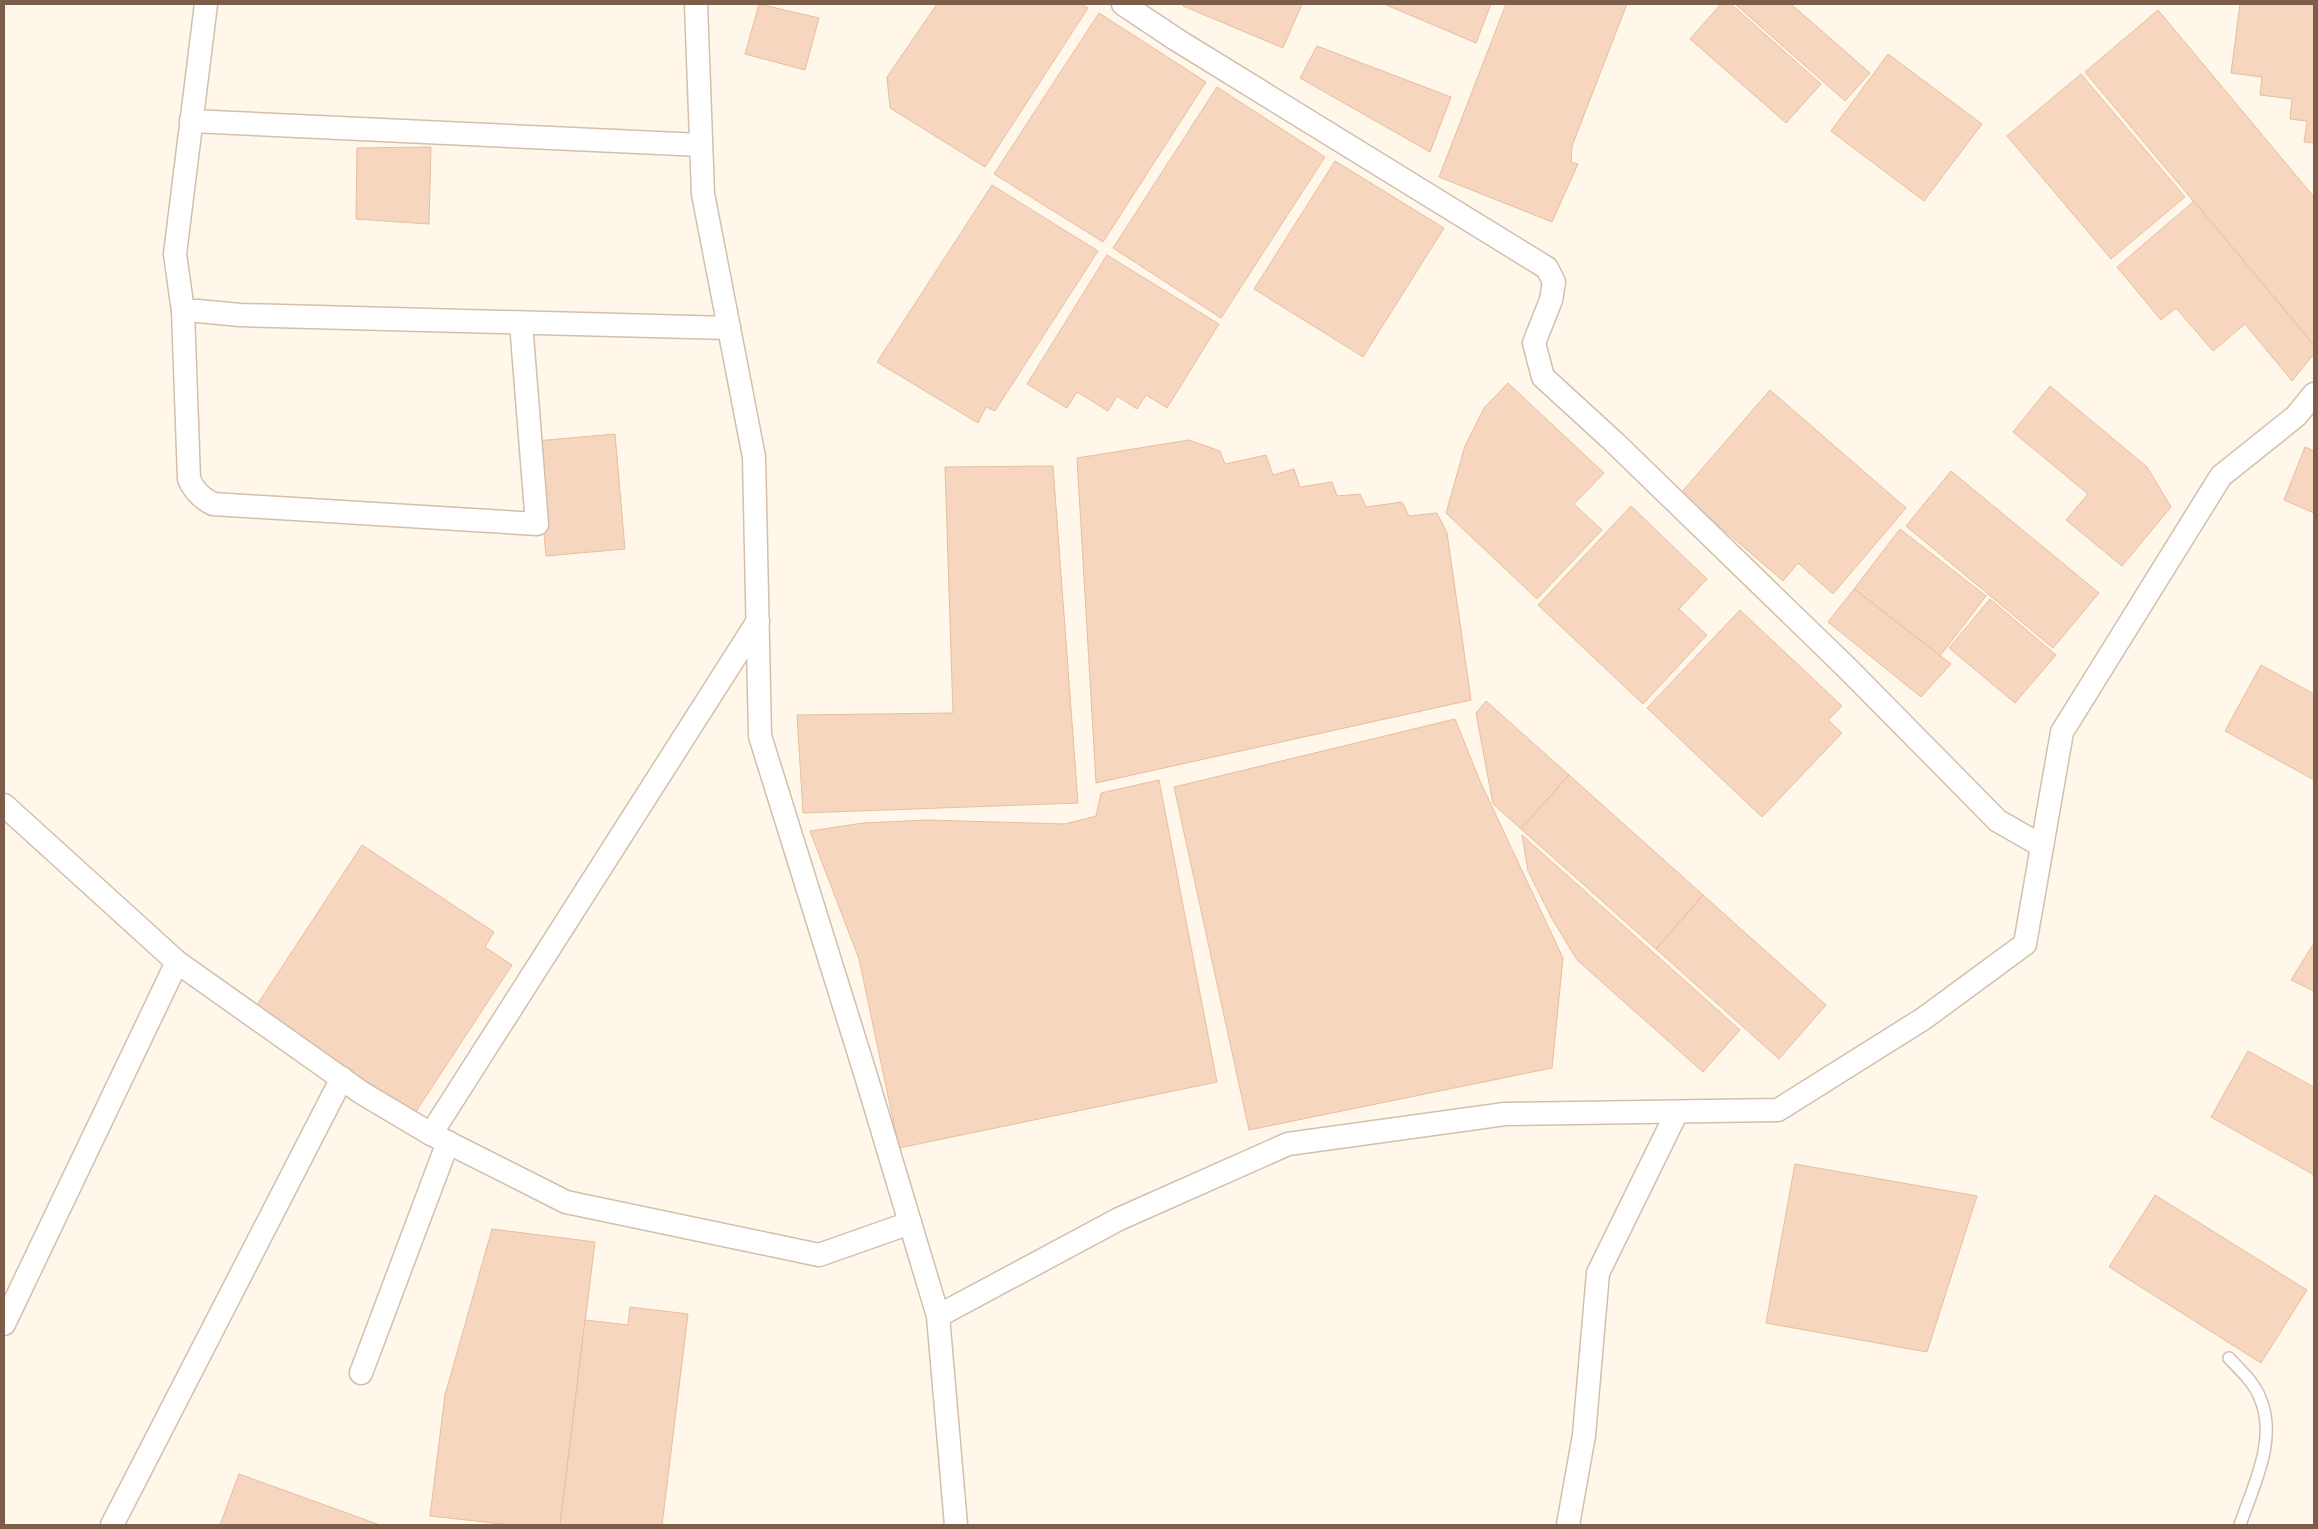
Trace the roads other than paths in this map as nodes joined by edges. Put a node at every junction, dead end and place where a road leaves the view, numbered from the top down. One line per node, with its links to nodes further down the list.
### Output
1 (206, 4): 4 (street)
2 (696, 4): 5 (street)
3 (1123, 4): 12 (street)
4 (191, 121): 5 (street); 6 (street)
5 (701, 145): 8 (street)
6 (183, 311): 7 (street); 7 (street)
7 (521, 323): 8 (street)
8 (729, 328): 10 (street)
9 (2314, 394): 12 (street)
10 (758, 620): 16 (street); 17 (street)
11 (4, 805): 13 (street)
12 (2042, 846): 15 (street)
13 (178, 962): 14 (street); 19 (street)
14 (342, 1078): 16 (street); 22 (street)
15 (1677, 1112): 18 (street); 24 (street)
16 (440, 1138): 17 (street); 21 (street)
17 (910, 1223): 18 (street)
18 (938, 1316): 23 (street)
19 (4, 1324)
20 (2229, 1358): 25 (lane)
21 (361, 1373)
22 (112, 1525)
23 (956, 1525)
24 (1568, 1525)
25 (2240, 1525)

